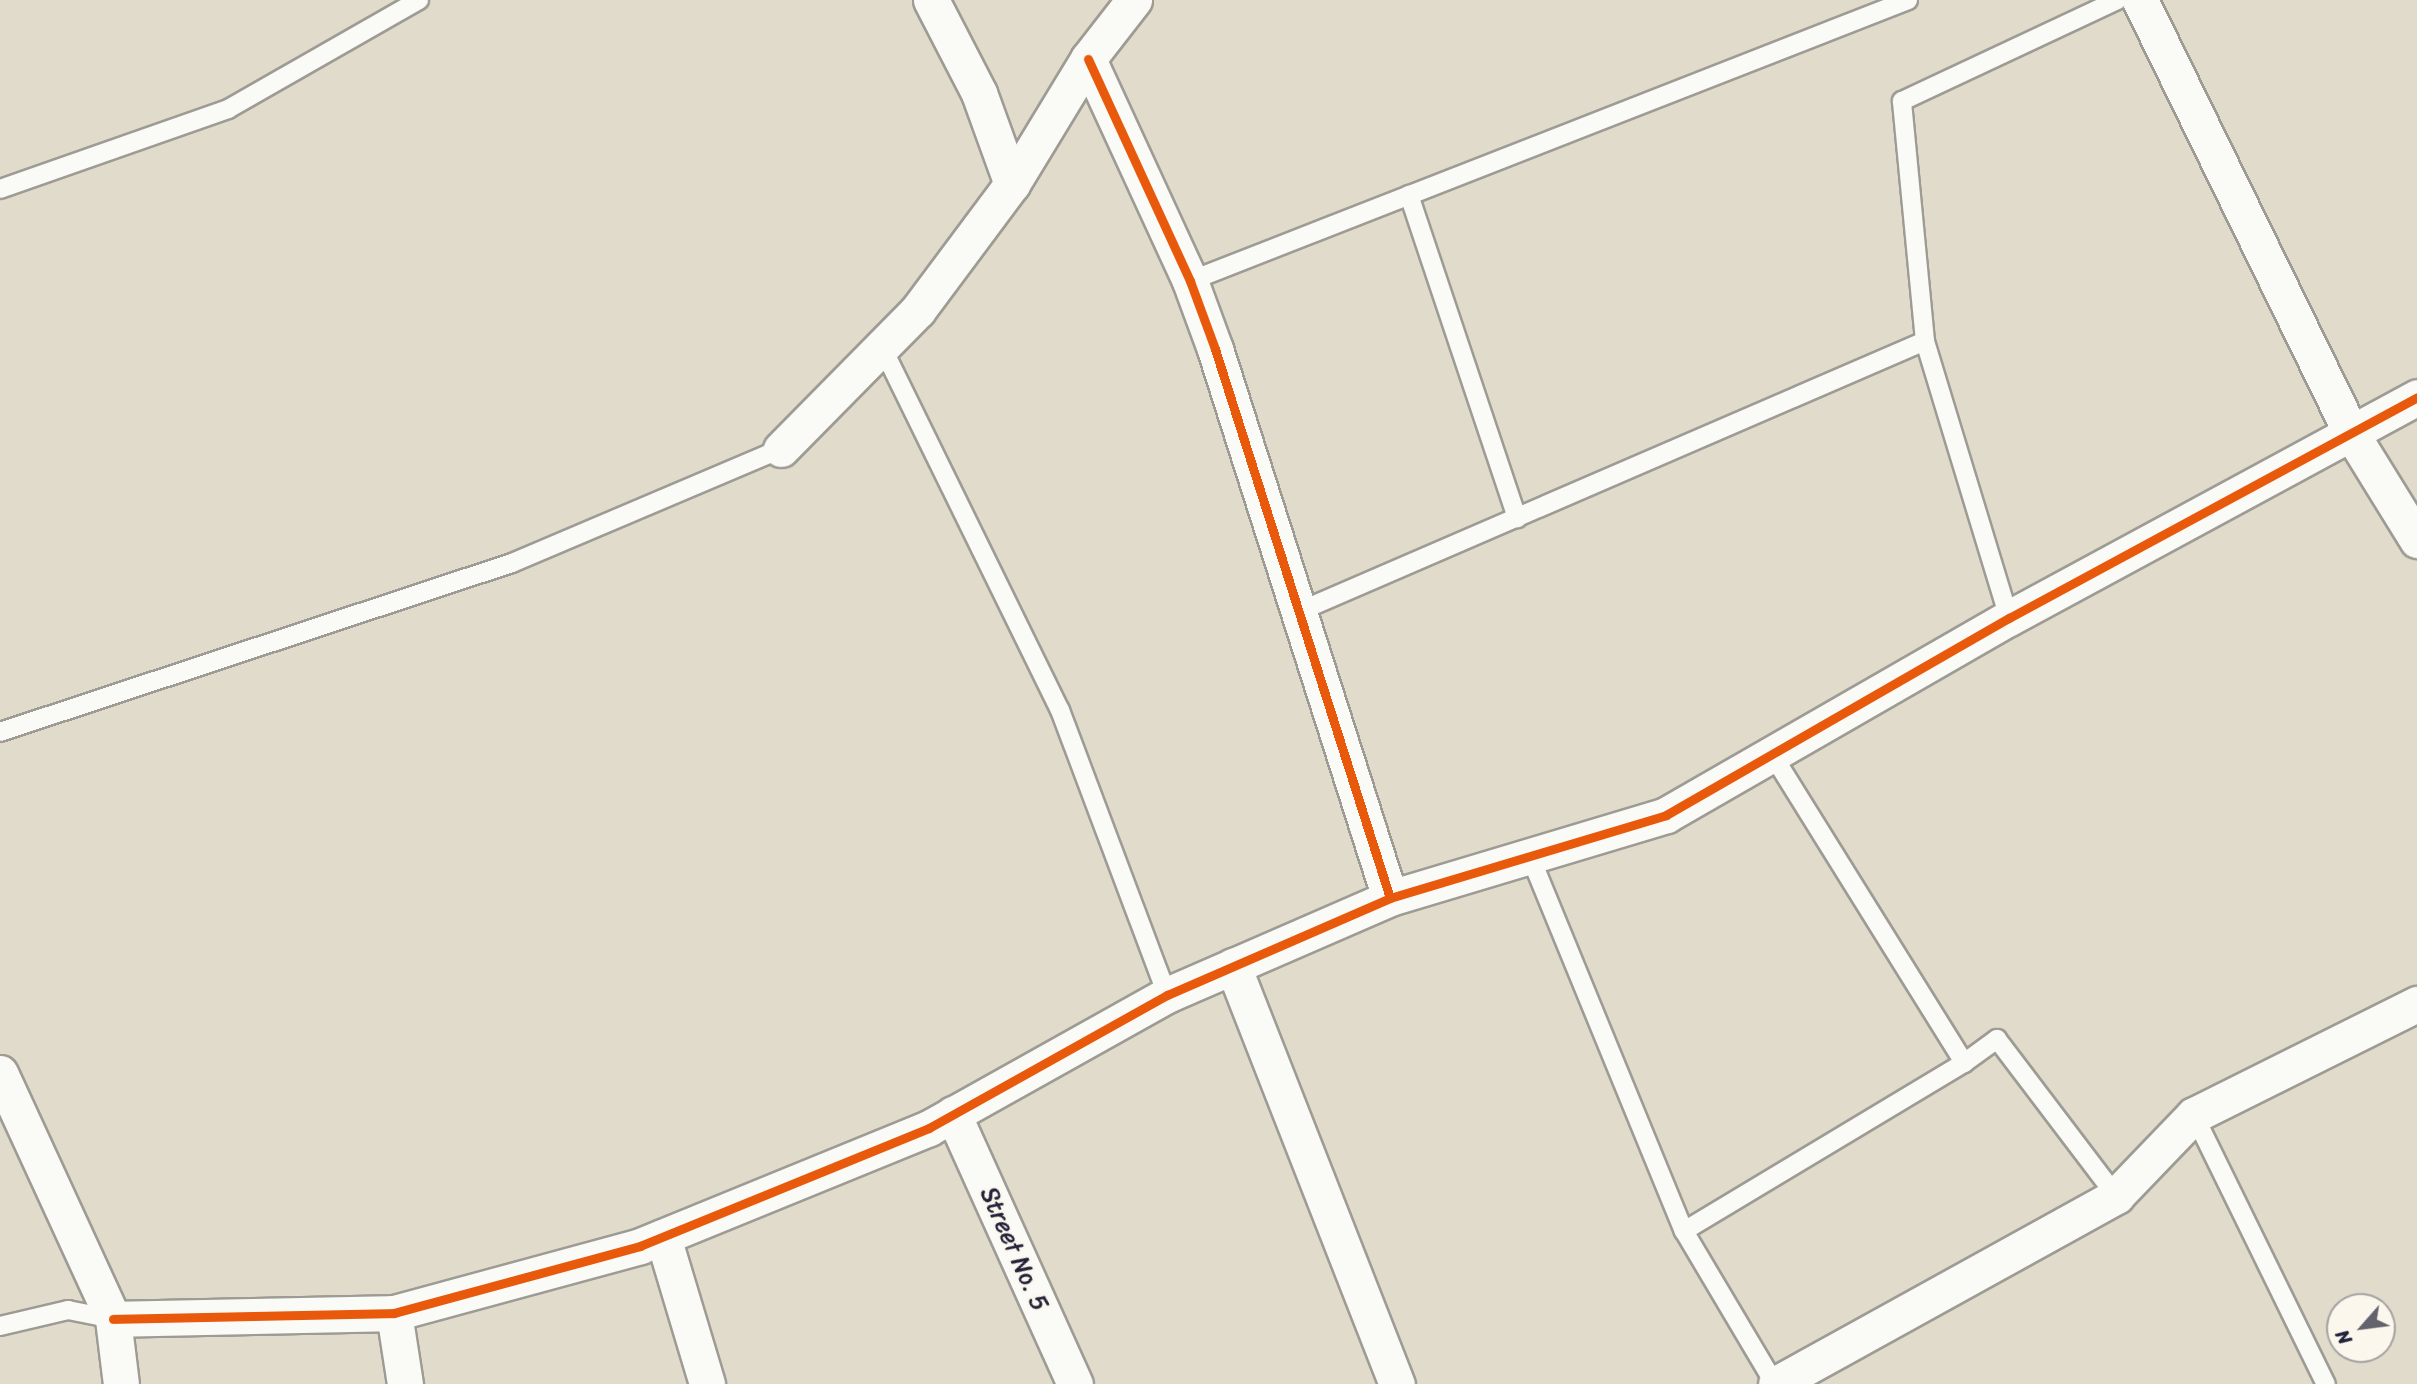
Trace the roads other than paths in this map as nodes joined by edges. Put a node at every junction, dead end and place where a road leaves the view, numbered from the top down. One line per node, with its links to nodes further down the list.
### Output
1 (419, 0): 9 (lane)
2 (931, 0): 8 (street)
3 (1134, 0): 7 (street)
4 (1908, 0): 10 (lane)
5 (2118, 0): 12 (lane)
6 (2140, 0): 15 (street)
7 (1088, 59): 8 (street); 11 (street)
8 (1012, 184): 13 (street)
9 (0, 189)
10 (1409, 195): 11 (lane); 17 (lane)
11 (1190, 281): 19 (street)
12 (1925, 341): 17 (lane); 20 (lane)
13 (883, 349): 16 (street); 26 (lane)
14 (2417, 397): 15 (street)
15 (2351, 433): 18 (street); 20 (street)
16 (781, 449): 21 (lane)
17 (1517, 518): 19 (lane)
18 (2417, 540)
19 (1298, 612): 24 (street)
20 (2009, 618): 22 (street)
21 (0, 732)
22 (1772, 754): 23 (street); 28 (lane)
23 (1530, 856): 24 (street); 33 (lane)
24 (1390, 898): 25 (street)
25 (1233, 966): 26 (street); 42 (street)
26 (1167, 995): 30 (street)
27 (2417, 1004): 31 (street)
28 (1964, 1063): 32 (lane); 33 (lane)
29 (0, 1073): 36 (street)
30 (953, 1114): 34 (street); 41 (street, Street No. 5)
31 (2194, 1115): 32 (street); 44 (lane)
32 (2116, 1196): 43 (street)
33 (1684, 1231): 43 (lane)
34 (663, 1237): 35 (street); 40 (street)
35 (394, 1313): 36 (street); 39 (street)
36 (113, 1320): 37 (lane); 38 (street)
37 (0, 1326)
38 (121, 1384)
39 (405, 1384)
40 (707, 1384)
41 (1075, 1384)
42 (1397, 1384)
43 (1776, 1384)
44 (2326, 1384)

